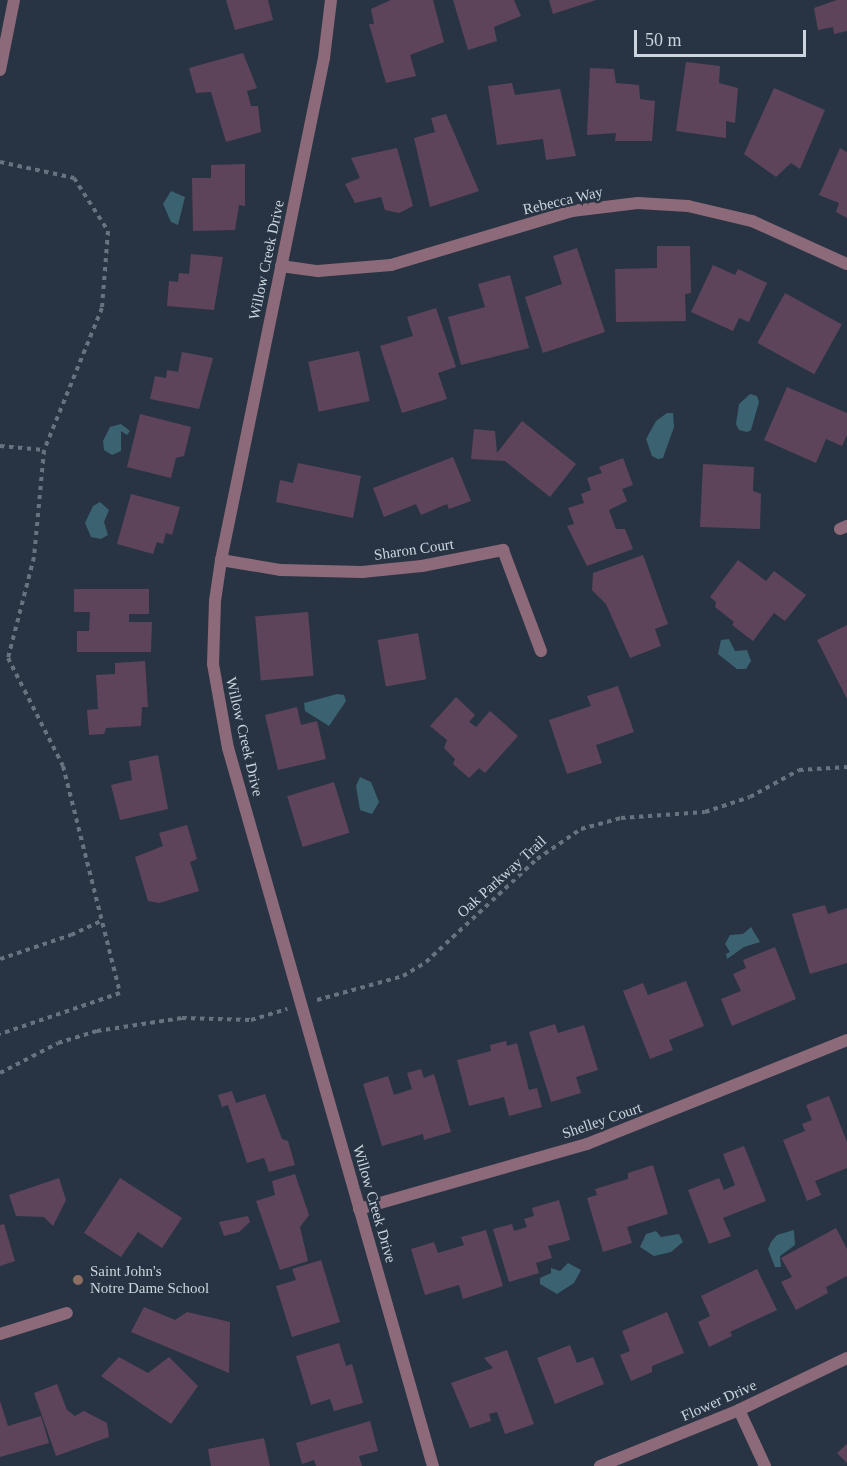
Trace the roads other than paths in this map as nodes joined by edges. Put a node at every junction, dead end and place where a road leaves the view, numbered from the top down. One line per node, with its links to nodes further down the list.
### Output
1 (14, 0): 3 (street)
2 (331, 0): 5 (street, Willow Creek Drive)
3 (0, 70)
4 (847, 264): 5 (street, Rebecca Way)
5 (281, 266): 6 (street, Willow Creek Drive)
6 (221, 560): 7 (street, Sharon Court); 9 (street, Willow Creek Drive)
7 (541, 651)
8 (847, 1040): 9 (street, Shelley Court)
9 (359, 1209): 14 (street, Willow Creek Drive)
10 (68, 1313): 11 (street)
11 (0, 1334)
12 (847, 1358): 13 (street, Flower Drive)
13 (739, 1410): 15 (street, Flower Drive); 16 (street)
14 (433, 1466)
15 (600, 1466)
16 (765, 1466)

